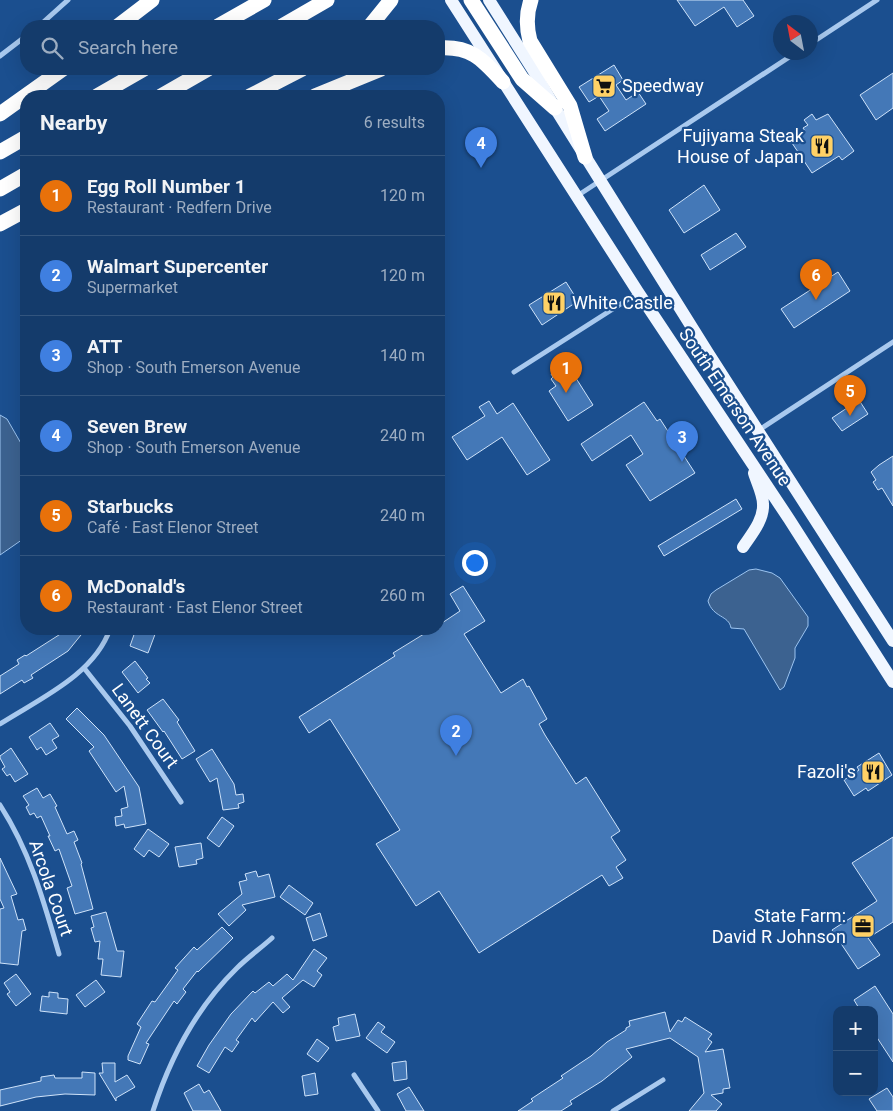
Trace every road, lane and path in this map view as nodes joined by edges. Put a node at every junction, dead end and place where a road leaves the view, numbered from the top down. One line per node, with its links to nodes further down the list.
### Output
1 (68, 0): 11 (street)
2 (152, 0): 12 (highway)
3 (264, 0): 13 (highway)
4 (327, 0): 14 (highway)
5 (451, 0): 26 (main road, South Emerson Avenue)
6 (471, 0): 33 (highway)
7 (489, 0): 33 (main road, South Emerson Avenue)
8 (531, 0): 37 (highway)
9 (876, 0): 16 (street)
10 (391, 1): 15 (highway)
11 (46, 20)
12 (126, 20)
13 (229, 20)
14 (292, 20)
15 (375, 20)
16 (818, 39)
17 (20, 41): 19 (street)
18 (445, 48): 26 (highway)
19 (0, 56)
20 (785, 60): 39 (street)
21 (55, 75): 27 (highway)
22 (134, 75): 28 (highway)
23 (198, 75): 29 (highway)
24 (290, 75): 30 (highway)
25 (366, 75): 31 (highway)
26 (503, 82): 41 (main road, South Emerson Avenue)
27 (34, 90)
28 (107, 90)
29 (171, 90)
30 (262, 90)
31 (330, 90)
32 (20, 100): 34 (highway)
33 (555, 108): 37 (main road, South Emerson Avenue)
34 (0, 114)
35 (20, 140): 36 (highway)
36 (0, 152)
37 (585, 157): 39 (main road, South Emerson Avenue)
38 (20, 177): 40 (highway)
39 (601, 181): 41 (street); 49 (main road, South Emerson Avenue)
40 (0, 189)
41 (576, 196): 46 (main road, South Emerson Avenue)
42 (20, 213): 44 (highway)
43 (20, 222): 45 (highway)
44 (0, 224)
45 (0, 230)
46 (638, 292): 48 (street); 50 (main road, South Emerson Avenue)
47 (893, 342): 49 (street)
48 (514, 372)
49 (759, 431): 53 (main road, South Emerson Avenue)
50 (750, 461): 51 (main road); 55 (main road, South Emerson Avenue)
51 (744, 548)
52 (107, 635): 54 (street)
53 (893, 641)
54 (84, 668): 56 (street); 57 (street, Lanett Court)
55 (893, 682)
56 (0, 724)
57 (181, 802)
58 (0, 805): 60 (street, Arcola Court)
59 (272, 938): 63 (street)
60 (59, 954)
61 (354, 1075): 64 (street)
62 (663, 1080): 65 (street)
63 (153, 1111)
64 (378, 1111)
65 (614, 1111)

